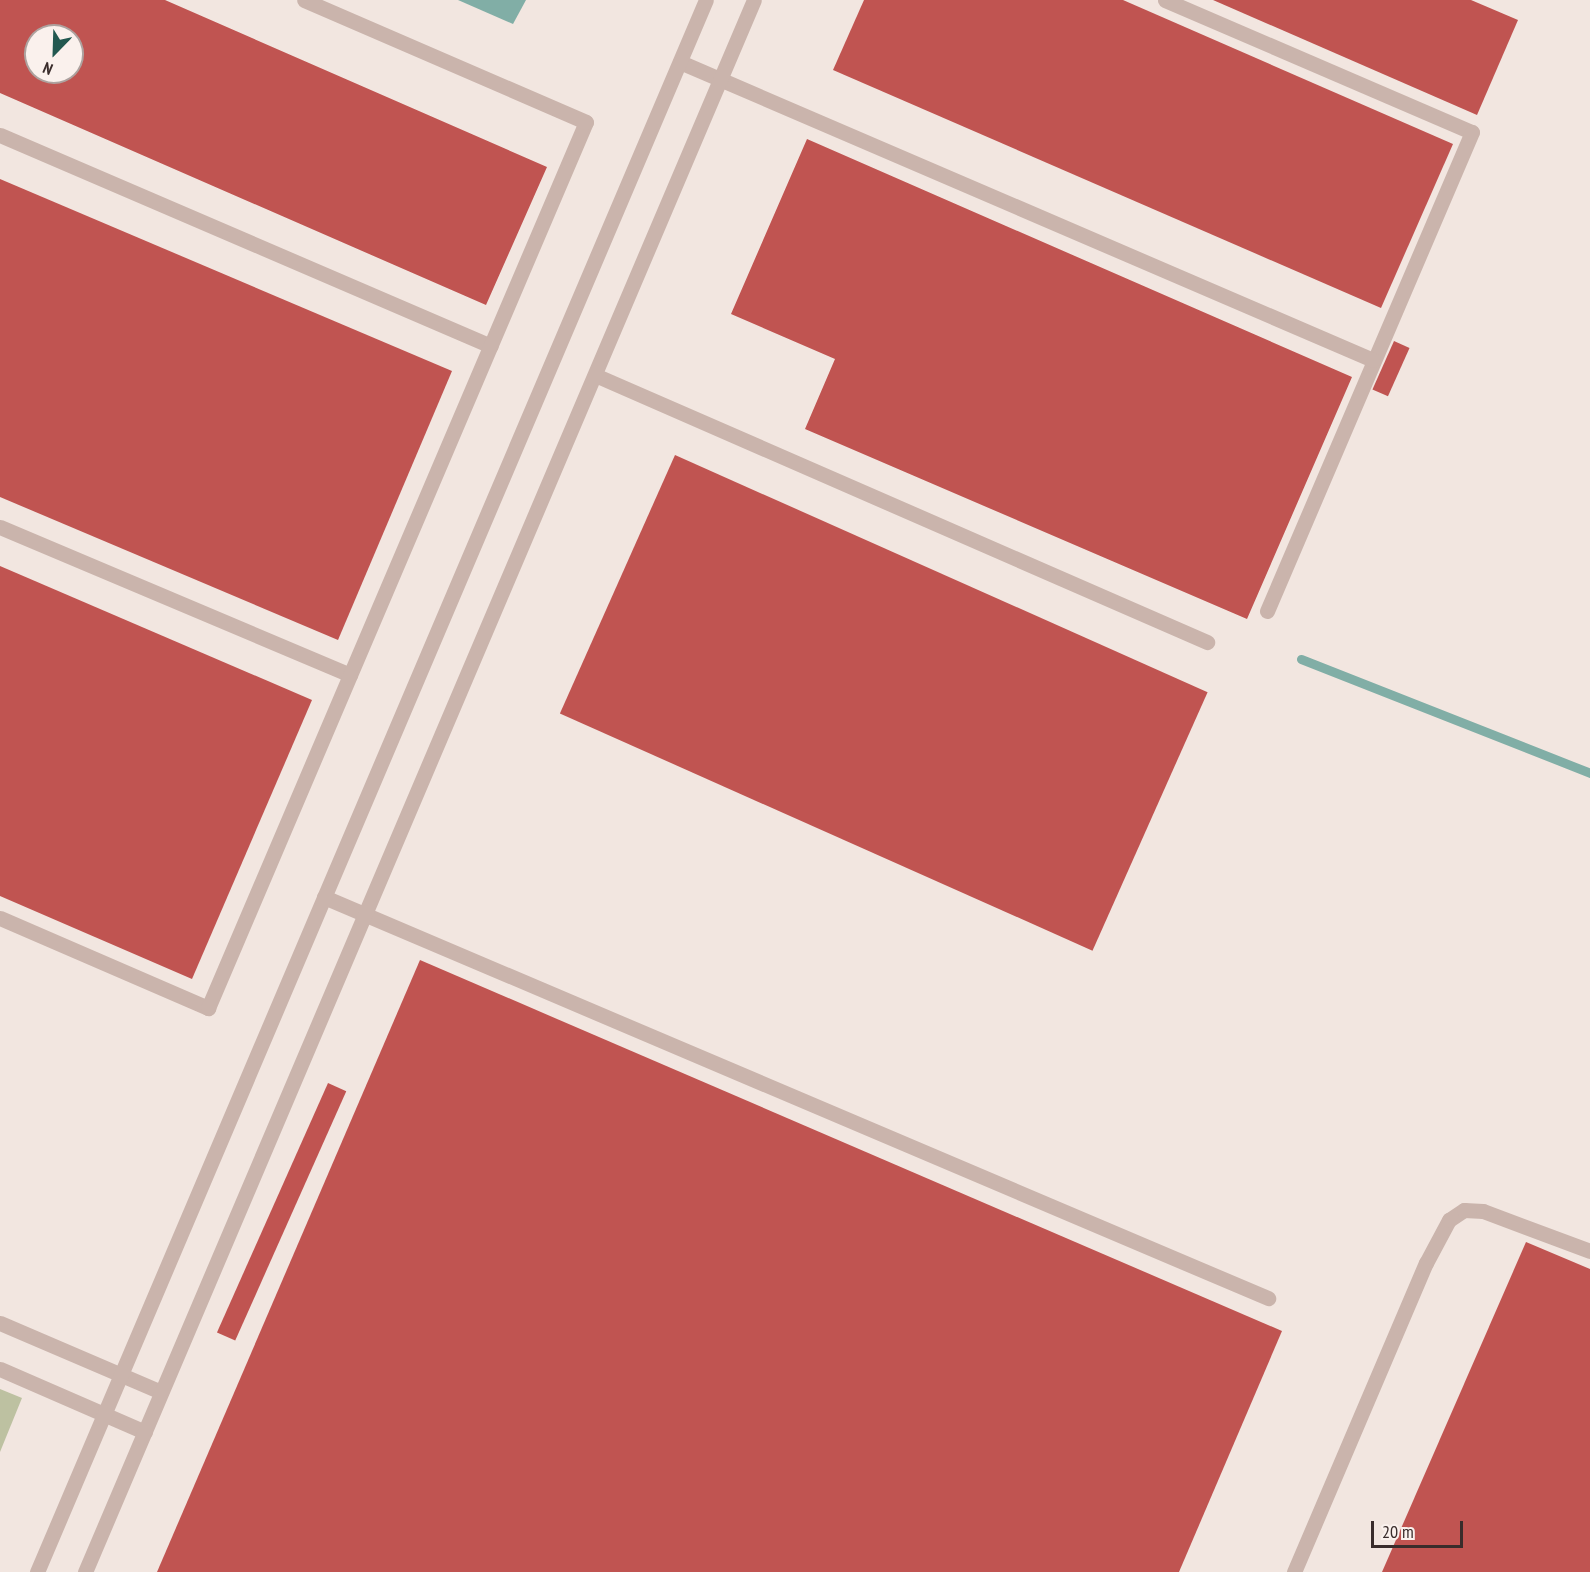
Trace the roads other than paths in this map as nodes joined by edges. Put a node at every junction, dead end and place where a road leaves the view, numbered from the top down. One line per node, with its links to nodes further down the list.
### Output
1 (304, 0): 8 (lane)
2 (706, 0): 5 (lane)
3 (754, 0): 6 (lane)
4 (1165, 0): 9 (lane)
5 (680, 62): 6 (lane); 15 (lane)
6 (722, 77): 9 (lane); 10 (lane)
7 (0, 135): 8 (lane)
8 (491, 346): 14 (lane)
9 (1372, 360): 12 (lane)
10 (595, 375): 13 (lane); 16 (lane)
11 (0, 527): 14 (lane)
12 (1266, 611)
13 (1207, 642)
14 (350, 675): 17 (lane)
15 (324, 897): 16 (lane); 22 (lane)
16 (365, 914): 19 (lane); 23 (lane)
17 (0, 918)
18 (1590, 1251): 28 (lane)
19 (1268, 1298)
20 (0, 1323): 22 (lane)
21 (0, 1369): 24 (lane)
22 (121, 1375): 23 (lane); 24 (lane)
23 (161, 1392): 25 (lane)
24 (104, 1414): 25 (lane); 26 (lane)
25 (145, 1432): 27 (lane)
26 (37, 1572)
27 (85, 1572)
28 (1294, 1572)

